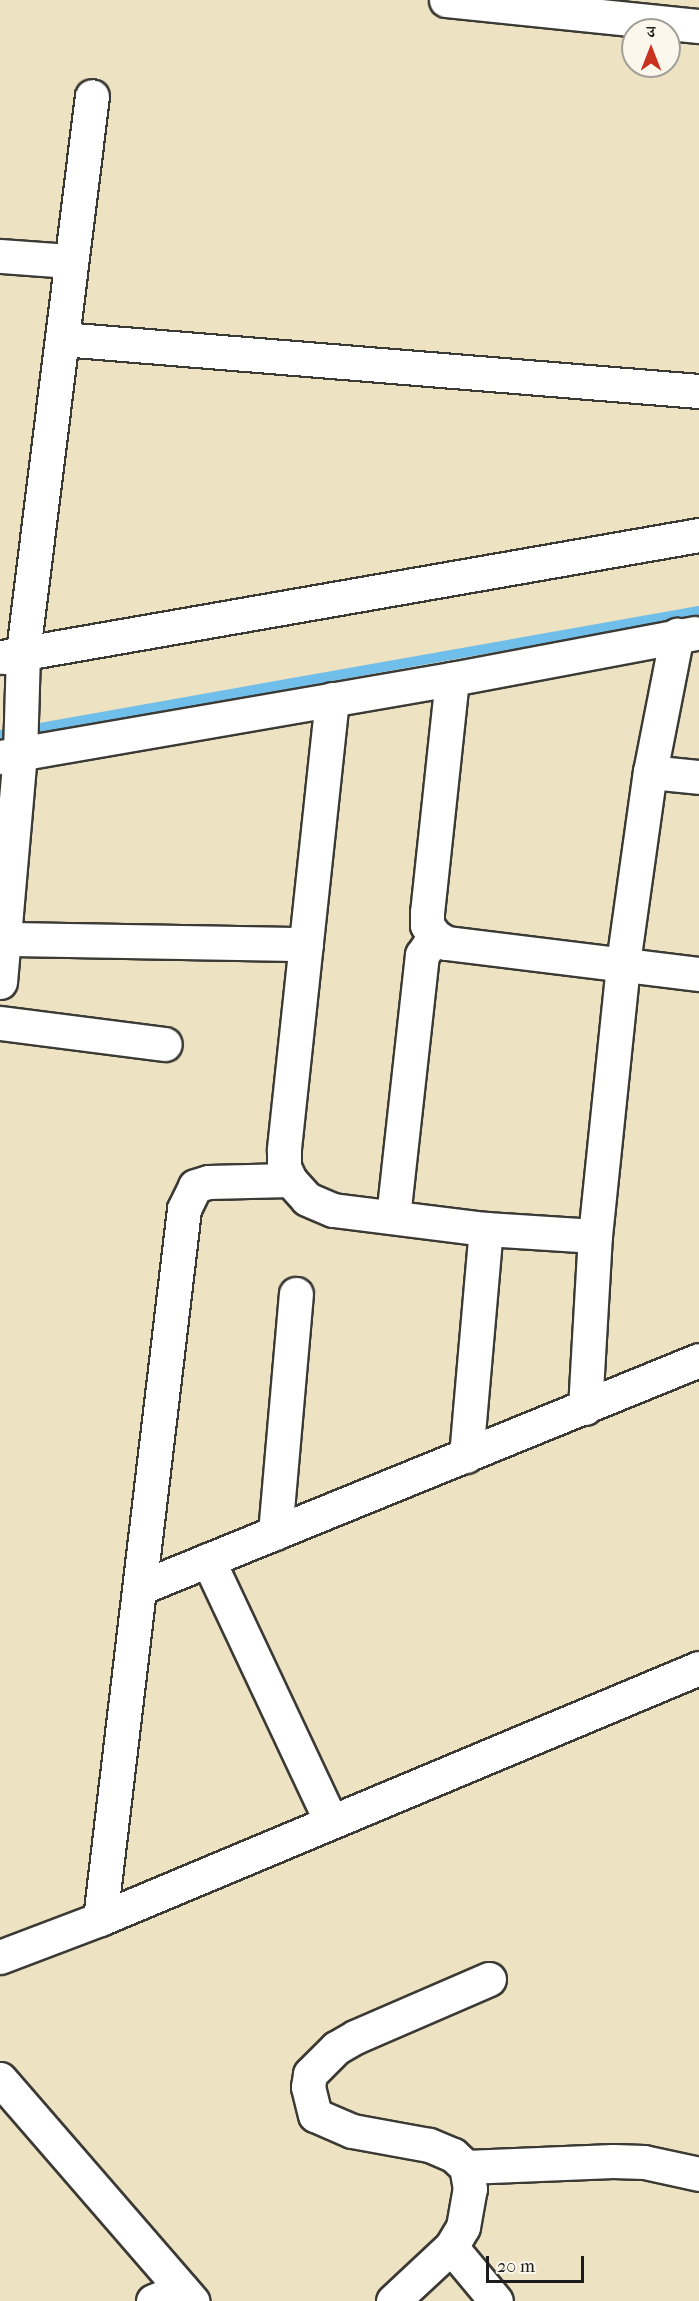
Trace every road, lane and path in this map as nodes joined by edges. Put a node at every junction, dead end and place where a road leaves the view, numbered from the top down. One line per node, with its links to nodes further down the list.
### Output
1 (447, 0): 2 (street)
2 (699, 26)
3 (92, 96): 5 (street)
4 (0, 256): 5 (street)
5 (70, 261): 6 (street)
6 (62, 339): 7 (street); 10 (street)
7 (699, 391)
8 (699, 536): 10 (street)
9 (688, 634): 11 (street); 14 (street)
10 (14, 663): 13 (street)
11 (452, 679): 12 (street); 16 (street)
12 (332, 699): 13 (street); 18 (street)
13 (14, 749): 17 (street)
14 (650, 772): 15 (street); 19 (street)
15 (699, 777)
16 (435, 936): 19 (street); 25 (street)
17 (5, 939): 18 (street); 21 (street)
18 (306, 944): 24 (street)
19 (623, 963): 20 (street); 27 (street)
20 (699, 974)
21 (0, 982)
22 (0, 1023): 23 (street)
23 (165, 1044)
24 (290, 1180): 25 (street); 34 (street)
25 (393, 1217): 26 (street)
26 (486, 1229): 27 (street); 31 (street)
27 (595, 1236): 30 (street)
28 (296, 1294): 32 (street)
29 (699, 1360): 30 (street)
30 (585, 1408): 31 (street)
31 (466, 1456): 32 (street)
32 (275, 1533): 33 (street)
33 (208, 1560): 34 (street); 36 (street)
34 (142, 1587): 37 (street)
35 (699, 1668): 36 (street)
36 (331, 1821): 37 (street)
37 (100, 1919): 38 (street)
38 (0, 1957)
39 (489, 1978): 41 (street)
40 (0, 2079): 44 (street)
41 (466, 2167): 42 (street); 43 (street)
42 (699, 2174)
43 (451, 2247): 45 (street); 46 (street)
44 (176, 2297)
45 (393, 2301)
46 (495, 2301)

